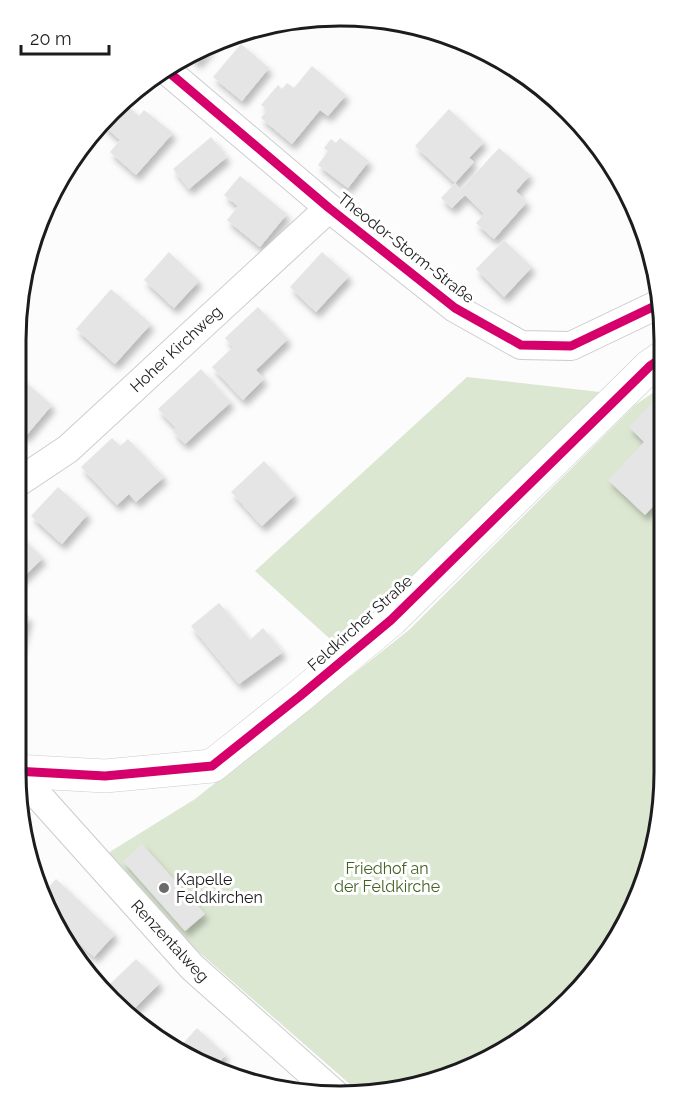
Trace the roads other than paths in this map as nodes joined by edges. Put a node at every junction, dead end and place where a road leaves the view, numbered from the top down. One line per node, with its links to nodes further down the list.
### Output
1 (171, 74): 2 (street, Theodor-Storm-Straße)
2 (329, 208): 3 (street, Theodor-Storm-Straße); 5 (street, Hoher Kirchweg)
3 (652, 307)
4 (654, 363): 6 (street, Feldkircher Straße)
5 (26, 477)
6 (26, 772)
7 (26, 783): 8 (street, Renzentalweg)
8 (325, 1085)

